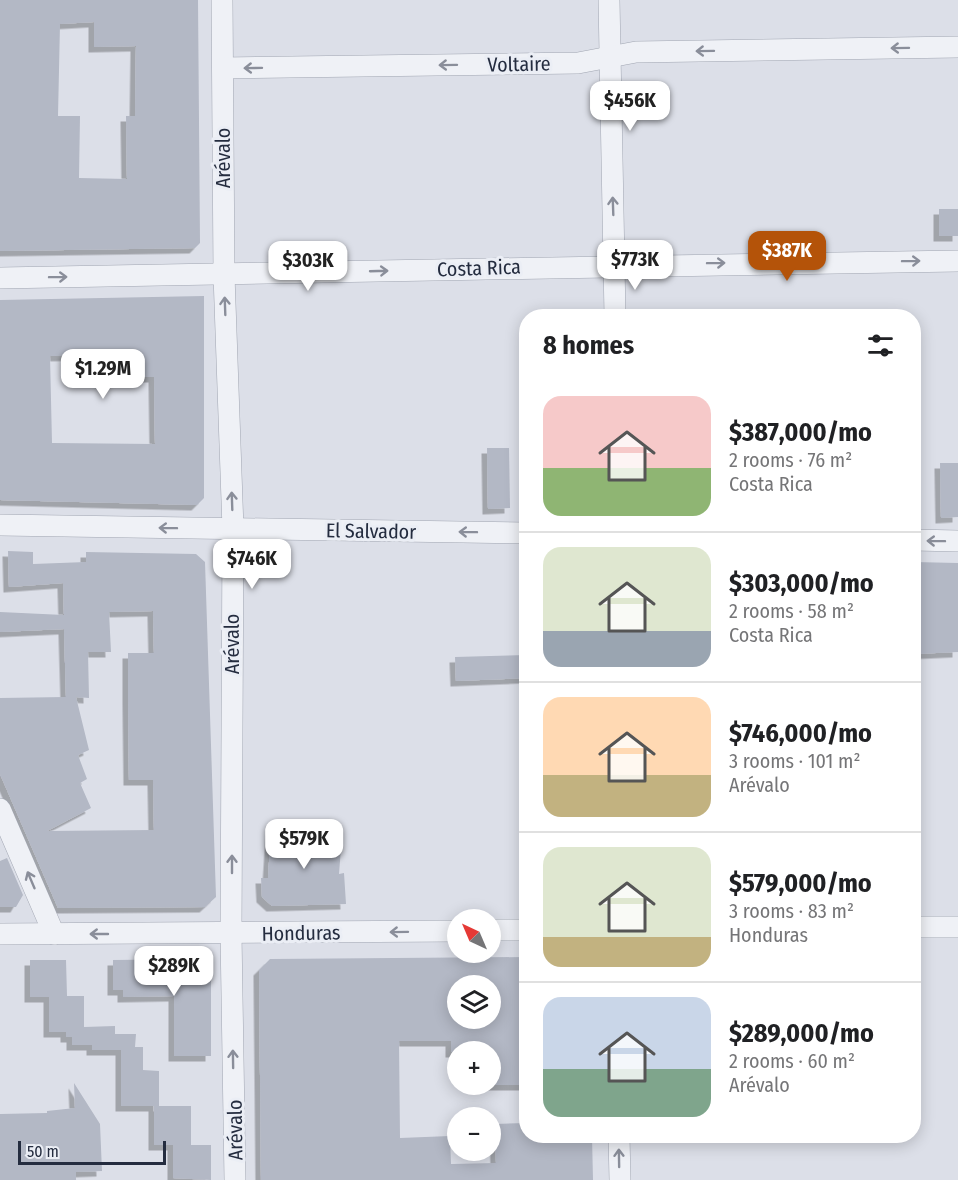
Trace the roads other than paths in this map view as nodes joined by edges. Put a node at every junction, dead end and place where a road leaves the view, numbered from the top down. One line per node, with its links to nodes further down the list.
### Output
1 (222, 0): 5 (street, Arévalo)
2 (609, 0): 4 (street)
3 (958, 47): 4 (street, Voltaire, one-way to 4)
4 (609, 57): 5 (street, Voltaire, one-way to 5); 7 (street, one-way to 4)
5 (223, 68): 8 (street, Arévalo)
6 (958, 261): 7 (street, Costa Rica, one-way to 6)
7 (615, 264): 8 (street, Costa Rica, one-way to 7); 10 (street)
8 (224, 275): 9 (street, Costa Rica, one-way to 8); 12 (street, Arévalo, one-way to 8)
9 (0, 278)
10 (615, 309)
11 (0, 525): 12 (street, El Salvador, one-way to 11)
12 (233, 529): 13 (street, El Salvador, one-way to 12); 24 (street, Arévalo, one-way to 12)
13 (519, 533)
14 (921, 540): 15 (street, one-way to 14)
15 (958, 541)
16 (0, 809): 23 (street, one-way to 16)
17 (921, 927): 18 (street)
18 (958, 927)
19 (501, 930): 20 (street)
20 (519, 930)
21 (447, 931): 24 (street, Honduras, one-way to 24)
22 (0, 934): 23 (street, Honduras)
23 (54, 934): 24 (street, Honduras, one-way to 23)
24 (231, 934): 26 (street, Arévalo, one-way to 24)
25 (619, 1143): 27 (street, one-way to 25)
26 (235, 1180)
27 (620, 1180)

